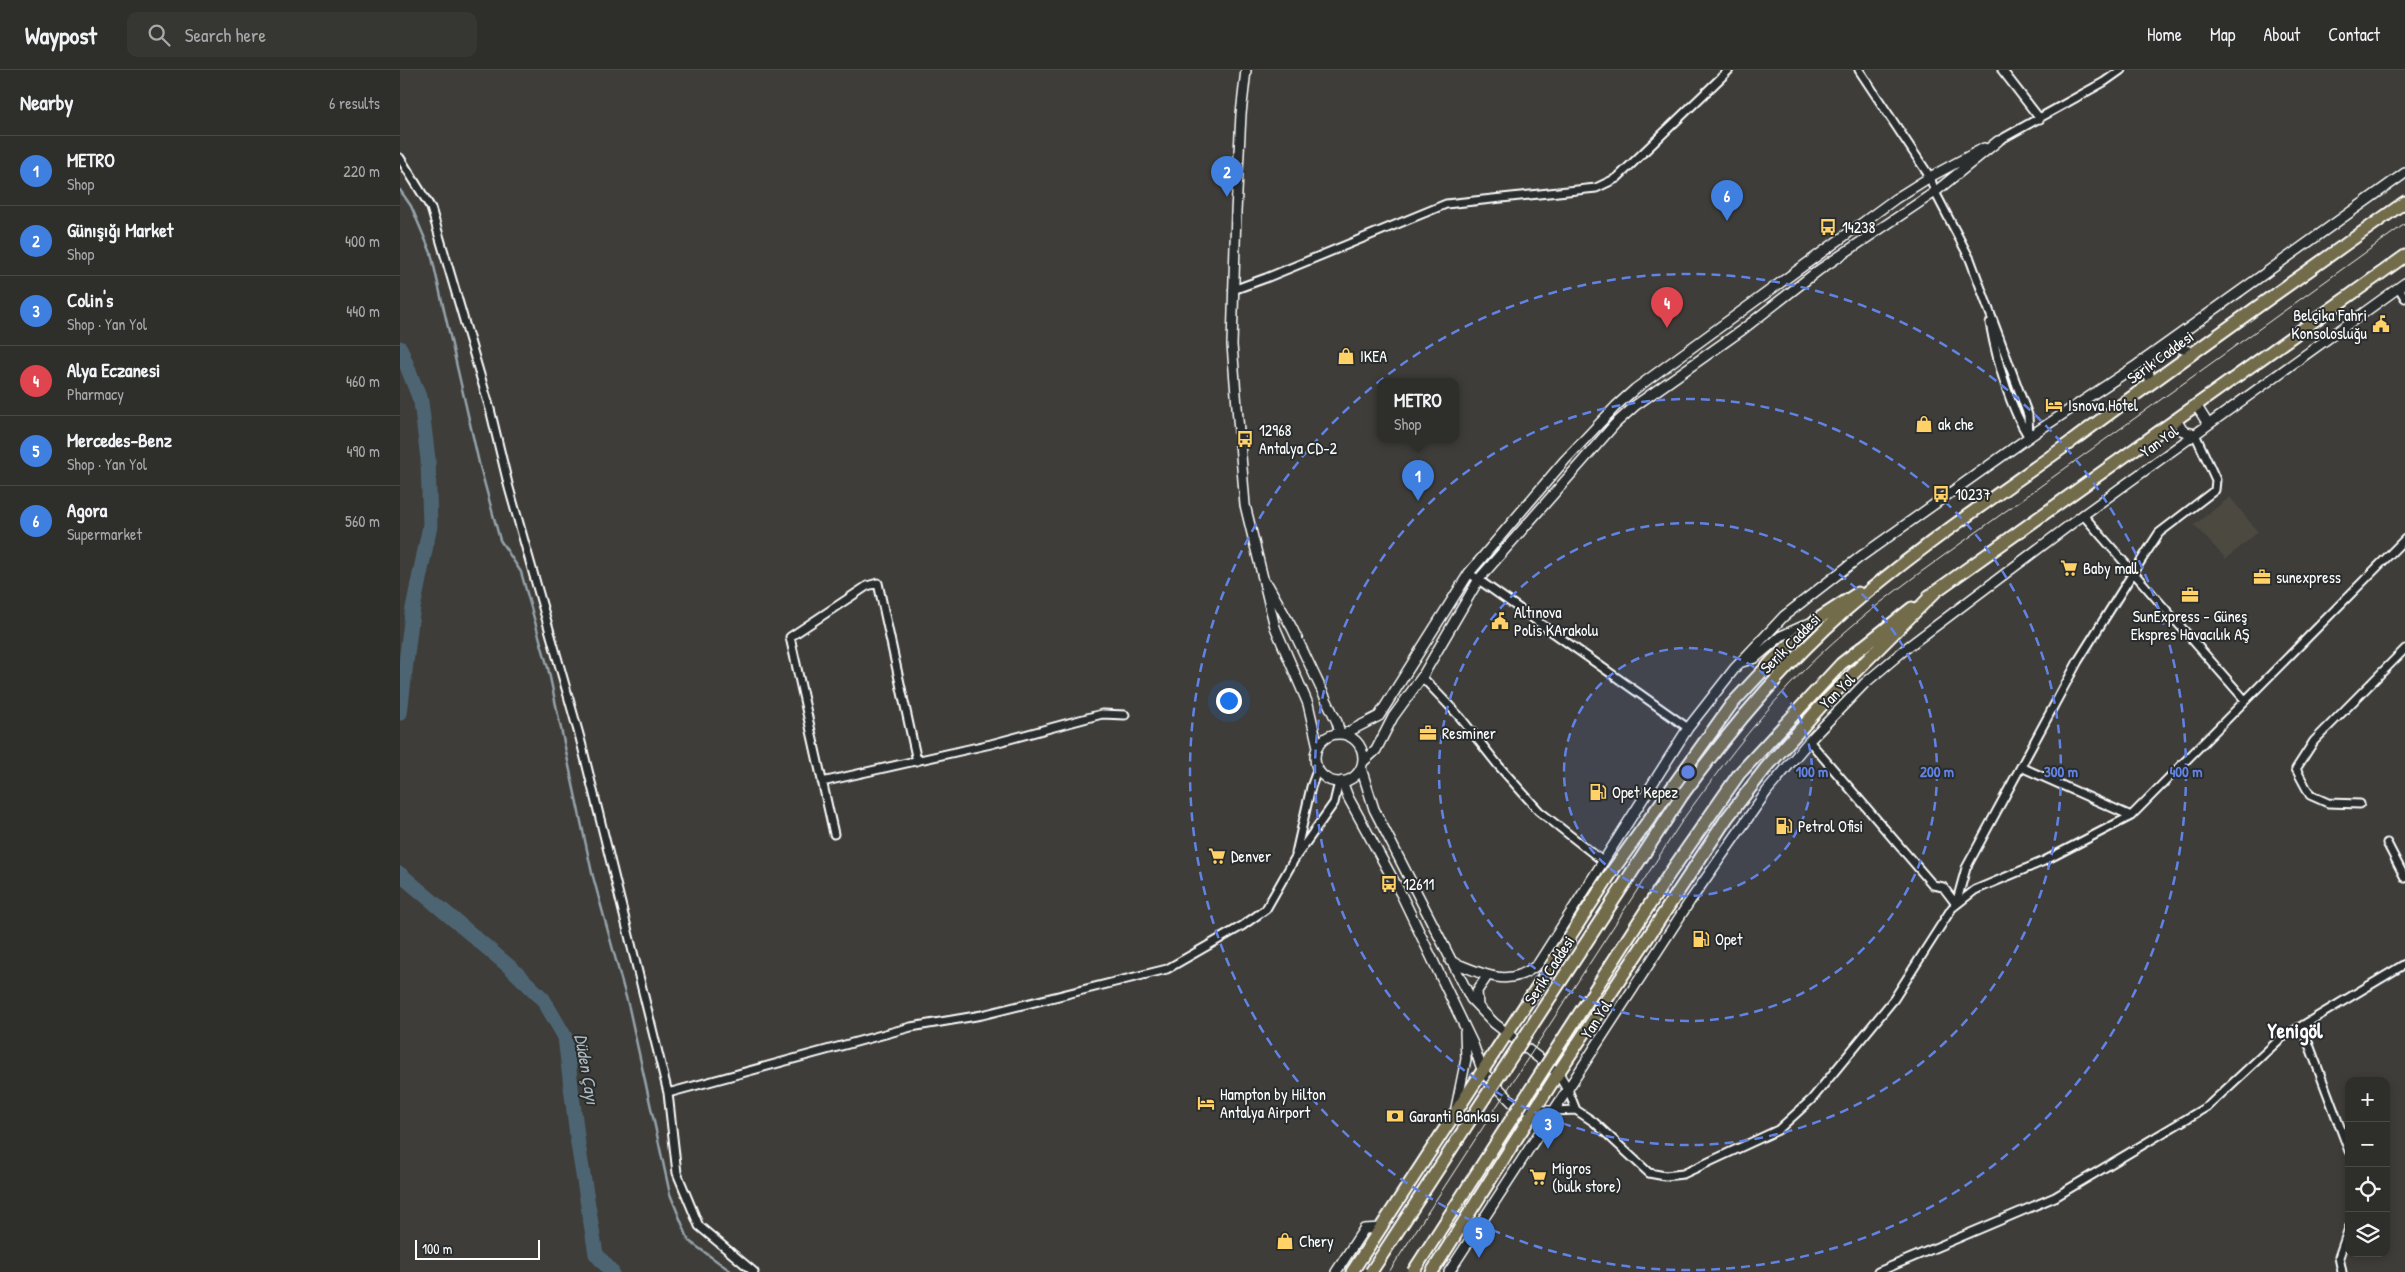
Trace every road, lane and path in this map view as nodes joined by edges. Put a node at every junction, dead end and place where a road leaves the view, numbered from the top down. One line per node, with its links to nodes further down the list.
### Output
1 (1246, 70): 15 (street)
2 (1729, 70): 15 (street)
3 (1859, 70): 10 (street)
4 (2002, 70): 6 (street)
5 (2121, 70): 6 (street)
6 (2040, 119): 7 (street)
7 (1998, 141): 10 (street); 11 (street)
8 (400, 158): 69 (street)
9 (2405, 173): 17 (street)
10 (1930, 177): 11 (street); 29 (street)
11 (1935, 192): 25 (street); 32 (street)
12 (2405, 202): 18 (highway, Serik Caddesi)
13 (2405, 256): 21 (highway)
14 (2402, 286): 16 (street); 23 (street, Yan Yol)
15 (1233, 290): 31 (street)
16 (2405, 298)
17 (2168, 343): 18 (street); 19 (street)
18 (2193, 353): 20 (highway, Serik Caddesi)
19 (2147, 358): 20 (street); 25 (street)
20 (2150, 384): 28 (highway, Serik Caddesi)
21 (2196, 405): 22 (highway); 23 (street)
22 (2176, 420): 24 (street); 33 (highway)
23 (2208, 424): 24 (street, Yan Yol)
24 (2195, 434): 26 (street, Yan Yol); 30 (street)
25 (2029, 438): 36 (street)
26 (2083, 515): 30 (street); 42 (street, Yan Yol)
27 (2405, 539): 38 (street)
28 (1911, 557): 34 (highway); 80 (highway, Serik Caddesi, bridge)
29 (1469, 573): 32 (street); 41 (street)
30 (2132, 573): 38 (street); 46 (street)
31 (1263, 576): 41 (street); 43 (street)
32 (1479, 579): 37 (street); 40 (street)
33 (1935, 592): 67 (highway); 81 (highway, bridge)
34 (1815, 621): 36 (street); 57 (highway)
35 (2405, 649): 50 (street)
36 (1742, 662): 40 (street)
37 (1422, 677): 45 (street); 55 (street)
38 (2245, 700): 51 (street)
39 (1125, 715): 44 (street)
40 (1688, 728): 55 (street)
41 (1342, 734): 43 (street); 45 (street)
42 (1809, 741): 58 (street); 68 (street, Yan Yol)
43 (1318, 747): 47 (street)
44 (917, 761): 49 (street); 49 (street)
45 (1362, 765): 48 (street); 59 (street)
46 (2021, 767): 51 (street); 58 (street)
47 (1318, 768): 48 (street); 54 (street)
48 (1340, 781): 54 (street); 64 (street)
49 (822, 782): 52 (street)
50 (2360, 804)
51 (2131, 816): 58 (street)
52 (834, 834)
53 (2386, 843): 56 (street)
54 (1295, 858): 69 (street)
55 (1604, 862): 57 (street); 61 (street)
56 (2405, 878)
57 (1597, 894): 65 (highway)
58 (1956, 904): 70 (street)
59 (1450, 961): 61 (street); 62 (street)
60 (2405, 964): 63 (street)
61 (1488, 975): 62 (street)
62 (1478, 1006): 65 (street)
63 (2302, 1026): 74 (street); 84 (street)
64 (1465, 1027): 66 (street); 73 (street)
65 (1508, 1033): 66 (highway); 67 (street)
66 (1483, 1072): 71 (street); 73 (highway)
67 (1558, 1073): 68 (street); 71 (highway)
68 (1568, 1090): 70 (street); 72 (street, Yan Yol)
69 (668, 1092): 77 (street)
70 (1576, 1110): 72 (street)
71 (1535, 1111): 72 (street); 82 (highway)
72 (1554, 1111): 83 (street, Yan Yol)
73 (1452, 1120): 75 (highway)
74 (2345, 1140)
75 (1381, 1228): 78 (street); 79 (highway)
76 (2345, 1239): 85 (street)
77 (754, 1272)
78 (1336, 1272)
79 (1352, 1272)
80 (1371, 1272)
81 (1414, 1272)
82 (1432, 1272)
83 (1449, 1272)
84 (1878, 1272)
85 (2342, 1272)

